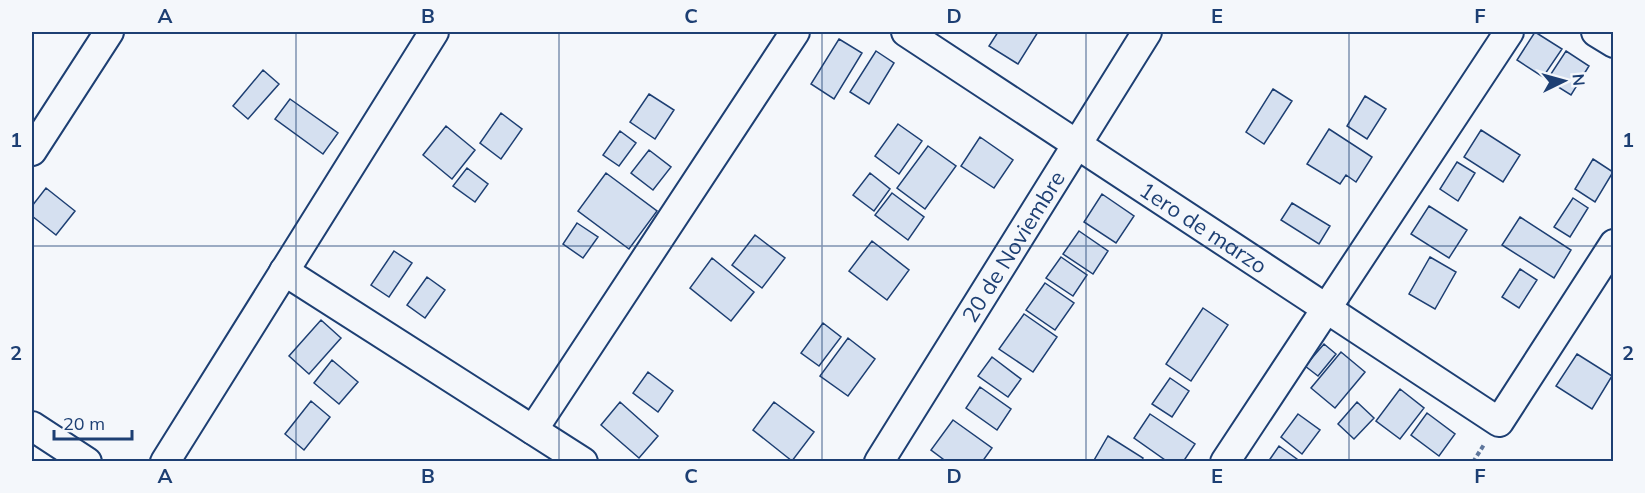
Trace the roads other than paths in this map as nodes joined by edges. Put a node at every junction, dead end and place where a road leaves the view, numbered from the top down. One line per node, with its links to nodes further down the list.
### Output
1 (109, 32): 10 (street)
2 (435, 32): 12 (street)
3 (795, 32): 15 (street)
4 (906, 32): 9 (street, 1ero de marzo)
5 (1147, 32): 9 (street, 20 de Noviembre)
6 (1509, 32): 13 (street)
7 (1596, 32): 8 (street)
8 (1614, 43)
9 (1078, 144): 13 (street, 1ero de marzo); 19 (street, 20 de Noviembre)
10 (32, 151)
11 (1614, 244): 13 (street, 1ero de marzo)
12 (284, 271): 15 (street); 17 (street)
13 (1326, 309): 20 (street)
14 (32, 426): 16 (street)
15 (533, 430): 18 (street)
16 (87, 462)
17 (165, 462)
18 (583, 462)
19 (879, 462)
20 (1225, 462)

